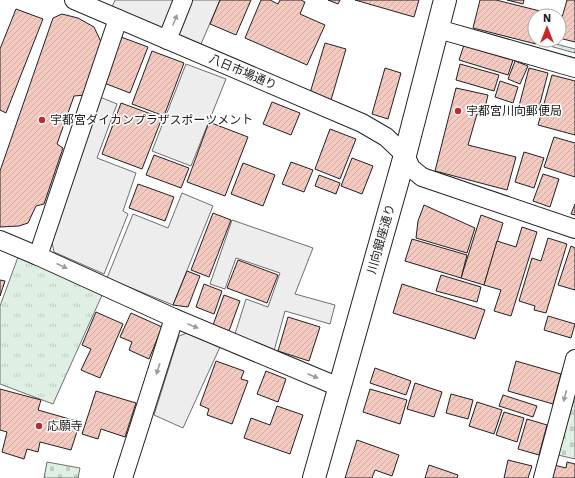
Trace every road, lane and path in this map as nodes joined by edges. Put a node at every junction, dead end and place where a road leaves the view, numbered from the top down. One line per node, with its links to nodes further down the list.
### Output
1 (74, 0): 4 (street, 八日市場通り)
2 (183, 0): 6 (street, one-way to 2)
3 (445, 0): 5 (main road, 川向銀座通り)
4 (118, 19): 6 (street, 八日市場通り); 11 (street)
5 (438, 29): 7 (street); 8 (main road, 川向銀座通り)
6 (167, 40): 8 (street, 八日市場通り)
7 (575, 68)
8 (404, 155): 9 (street, 八日市場通り); 14 (main road, 川向銀座通り)
9 (575, 229)
10 (0, 240): 11 (street)
11 (38, 256): 12 (street, one-way to 12)
12 (174, 318): 14 (street, one-way to 14); 15 (street, one-way to 15)
13 (575, 359): 17 (street, one-way to 17)
14 (339, 387): 16 (main road, 川向銀座通り)
15 (123, 478)
16 (314, 478)
17 (543, 478)

